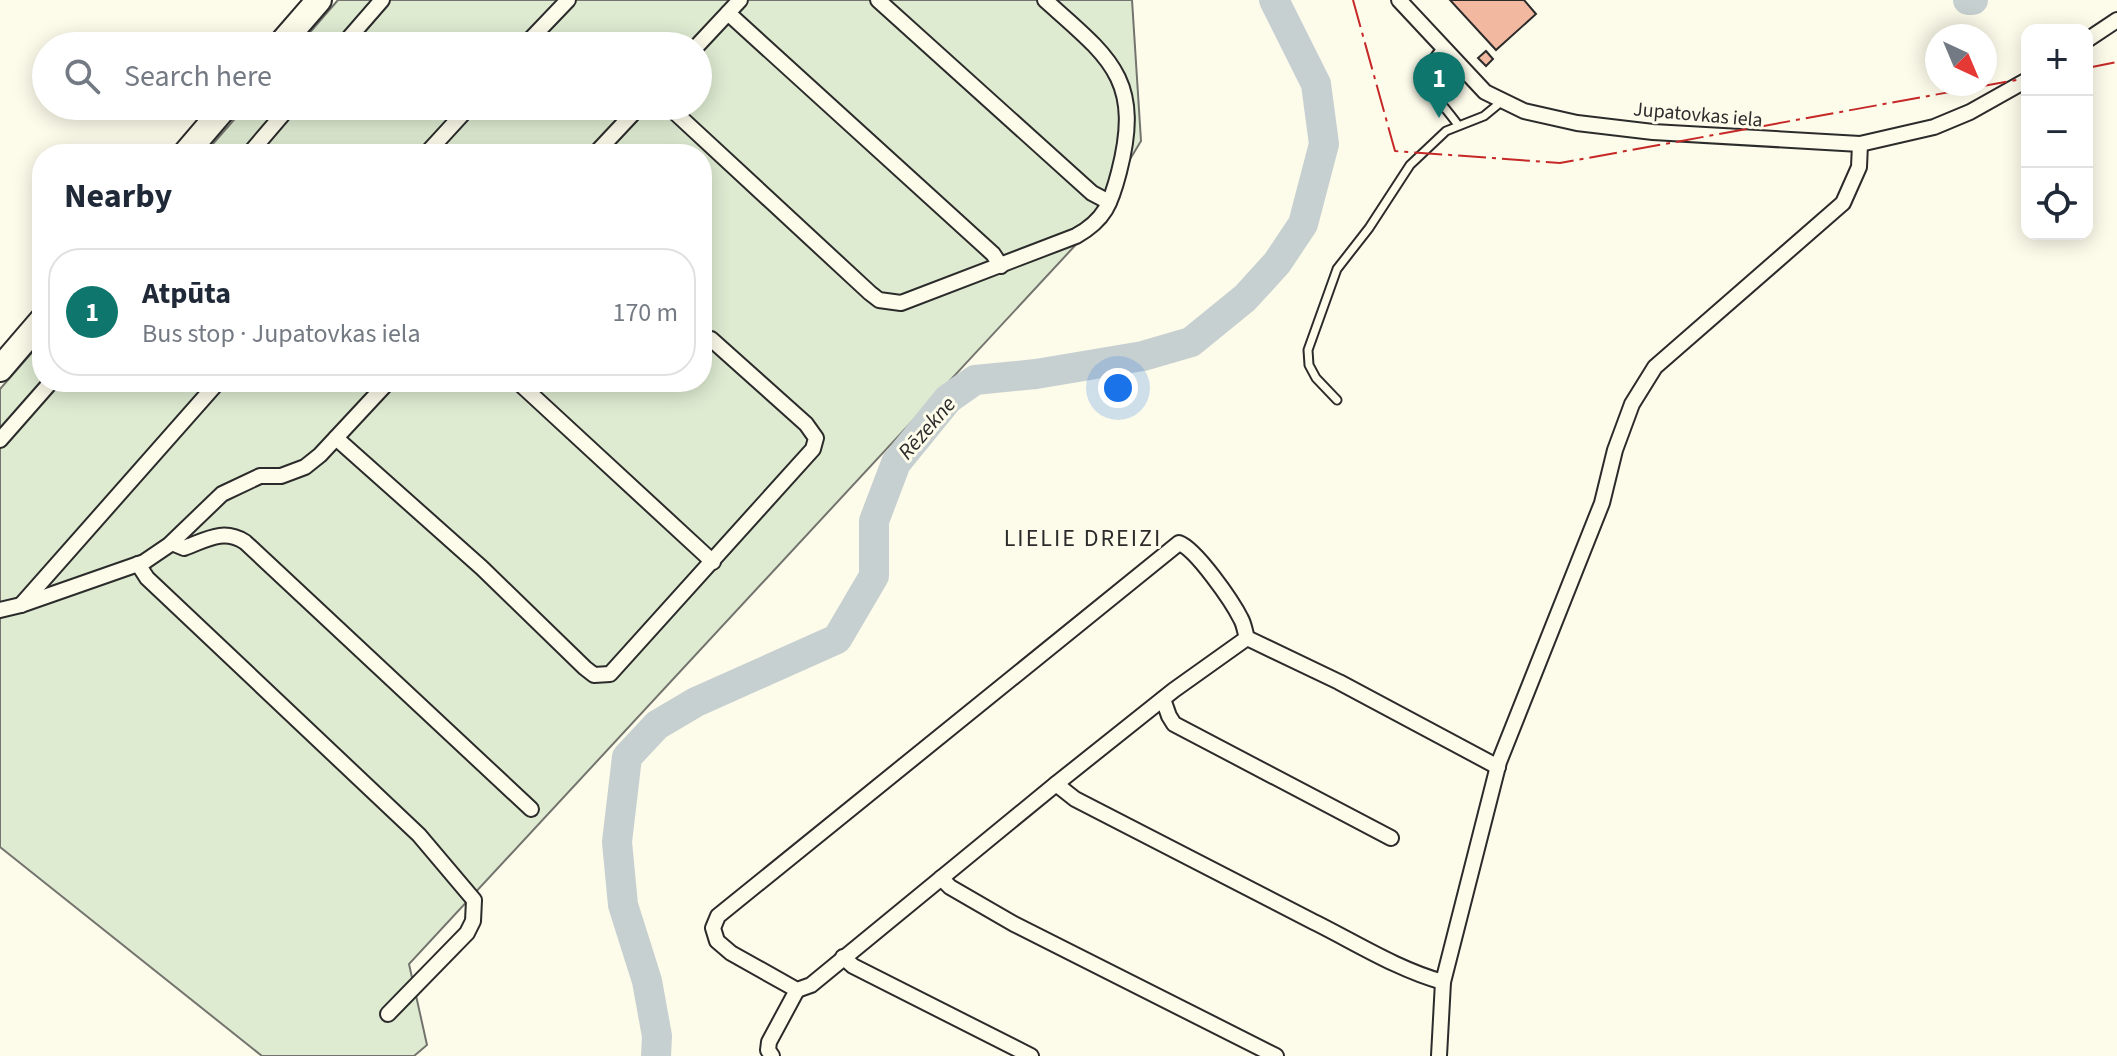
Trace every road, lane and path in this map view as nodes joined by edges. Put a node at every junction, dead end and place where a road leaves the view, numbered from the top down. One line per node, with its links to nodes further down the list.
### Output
1 (319, 0): 10 (main road)
2 (382, 0): 11 (street)
3 (568, 0): 12 (street)
4 (740, 0): 8 (street)
5 (878, 0): 31 (street)
6 (1045, 0): 31 (street)
7 (1399, 0): 15 (street, Jupatovkas iela)
8 (728, 13): 13 (street); 32 (street)
9 (2117, 20): 14 (street)
10 (291, 32)
11 (354, 32)
12 (537, 32)
13 (710, 32)
14 (2093, 36)
15 (1442, 48): 17 (street, Jupatovkas iela); 23 (lane)
16 (2021, 84): 29 (street, Jupatovkas iela)
17 (1501, 102): 23 (lane); 29 (street, Jupatovkas iela)
18 (214, 120): 24 (main road)
19 (278, 120): 25 (street)
20 (457, 120): 26 (street)
21 (627, 120): 27 (street)
22 (683, 120): 28 (street)
23 (1458, 125): 40 (lane)
24 (194, 144)
25 (258, 144)
26 (435, 144)
27 (604, 144)
28 (709, 144)
29 (1860, 144): 50 (street)
30 (712, 146): 32 (street)
31 (1109, 202): 32 (street)
32 (1001, 266)
33 (32, 332): 35 (main road)
34 (712, 340): 44 (street)
35 (0, 369)
36 (42, 392): 42 (street)
37 (209, 392): 46 (street)
38 (379, 392): 41 (street)
39 (529, 392): 44 (street)
40 (1337, 400)
41 (336, 438): 43 (street); 44 (street)
42 (0, 440)
43 (172, 543): 45 (street); 52 (street)
44 (713, 562)
45 (138, 564): 46 (street); 58 (street)
46 (21, 605): 47 (street)
47 (0, 610)
48 (1247, 638): 49 (street); 50 (street); 57 (street)
49 (1163, 699): 51 (street); 53 (street)
50 (1498, 767): 56 (street)
51 (1056, 784): 54 (street); 56 (street)
52 (531, 809)
53 (1391, 838)
54 (941, 878): 55 (street); 61 (street)
55 (843, 957): 57 (street); 60 (street)
56 (1443, 982): 62 (street)
57 (797, 990): 59 (street)
58 (388, 1014)
59 (772, 1056)
60 (1031, 1056)
61 (1276, 1056)
62 (1439, 1056)

